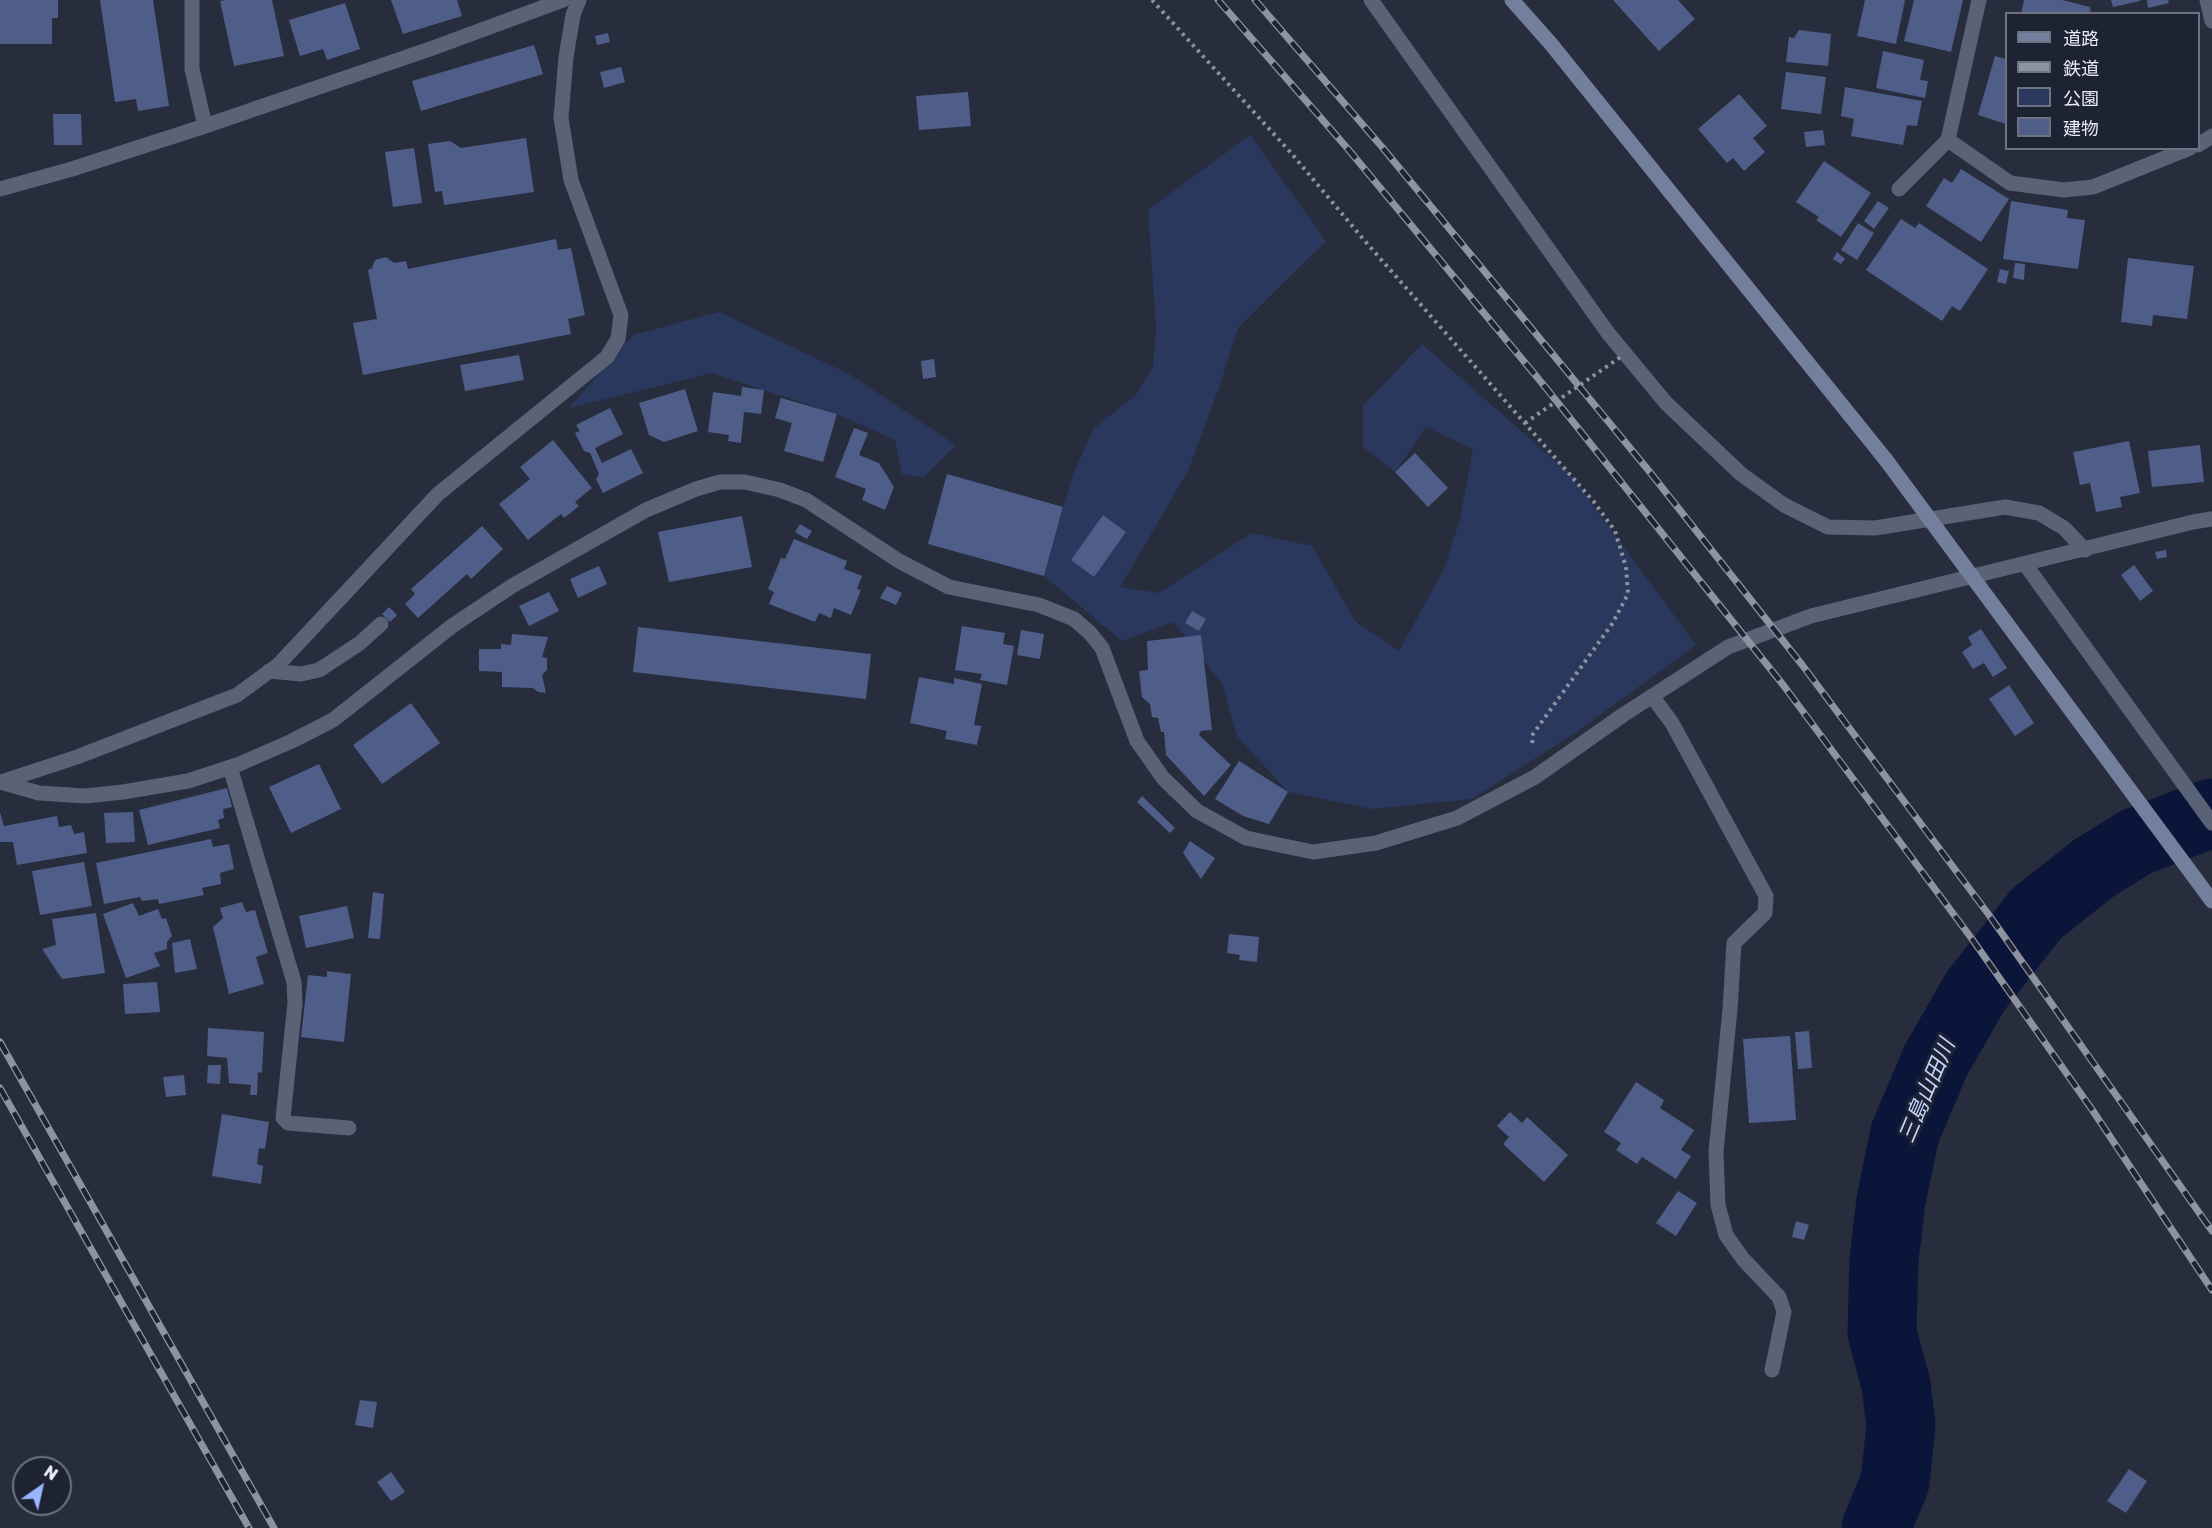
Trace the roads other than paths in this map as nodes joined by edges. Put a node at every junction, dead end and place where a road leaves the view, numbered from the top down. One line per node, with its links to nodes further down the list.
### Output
1 (192, 0): 9 (street)
2 (563, 0): 9 (street)
3 (579, 0): 18 (street)
4 (1371, 0): 15 (street)
5 (1512, 0): 23 (street, bridge)
6 (1979, 0): 10 (street)
7 (2207, 0): 8 (street)
8 (2212, 21)
9 (205, 126): 12 (street)
10 (1948, 140): 11 (street); 13 (street)
11 (2185, 150)
12 (0, 189)
13 (1899, 189)
14 (2212, 519): 15 (street)
15 (2085, 550): 16 (street)
16 (2025, 564): 19 (street); 22 (street)
17 (381, 624): 18 (street)
18 (269, 671): 21 (street)
19 (1652, 696): 20 (street); 25 (street)
20 (230, 767): 21 (street); 24 (street)
21 (1, 782)
22 (2212, 823)
23 (2212, 901)
24 (349, 1128)
25 (1772, 1370)

